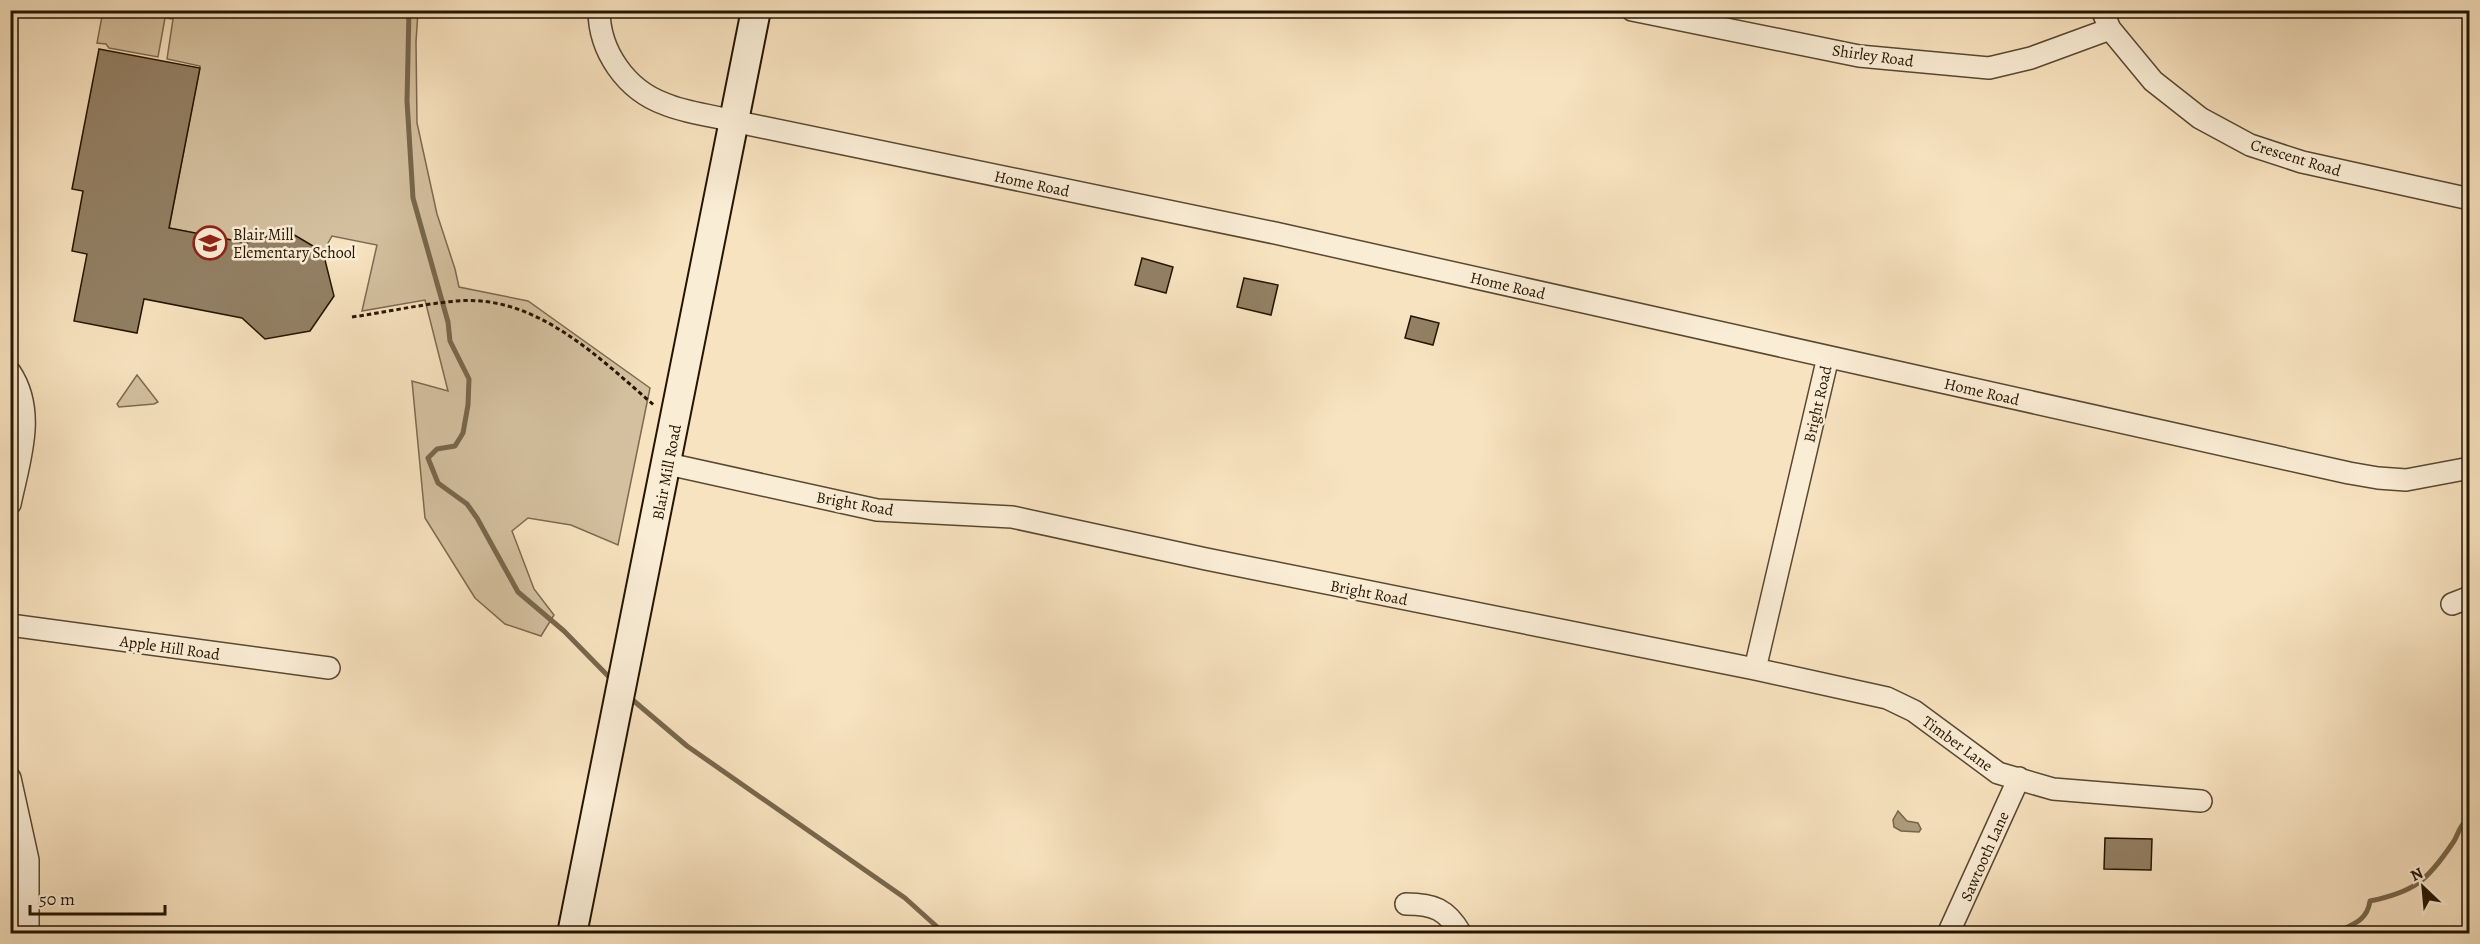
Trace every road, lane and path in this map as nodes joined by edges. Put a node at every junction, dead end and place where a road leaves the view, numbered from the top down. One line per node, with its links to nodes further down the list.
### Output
1 (599, 10): 5 (street, Home Road)
2 (756, 10): 5 (main road, Blair Mill Road)
3 (1632, 10): 4 (street, Shirley Road)
4 (2106, 20): 6 (street, Crescent Road)
5 (733, 121): 8 (street, Home Road); 10 (main road, Blair Mill Road)
6 (2469, 199)
7 (352, 316): 10 (path)
8 (1828, 357): 12 (street, Home Road); 16 (street, Bright Road)
9 (10, 372): 13 (street)
10 (675, 423): 11 (main road, Blair Mill Road)
11 (668, 464): 16 (street, Bright Road); 22 (main road, Blair Mill Road)
12 (2469, 468)
13 (10, 504)
14 (10, 625): 15 (street, Apple Hill Road)
15 (329, 668)
16 (1755, 669): 18 (street, Timber Lane)
17 (10, 778): 21 (street)
18 (2019, 778): 19 (street, Timber Lane); 24 (street, Sawtooth Lane)
19 (2201, 801)
20 (1406, 904): 23 (street)
21 (28, 933)
22 (572, 933)
23 (1461, 933)
24 (1948, 933)

